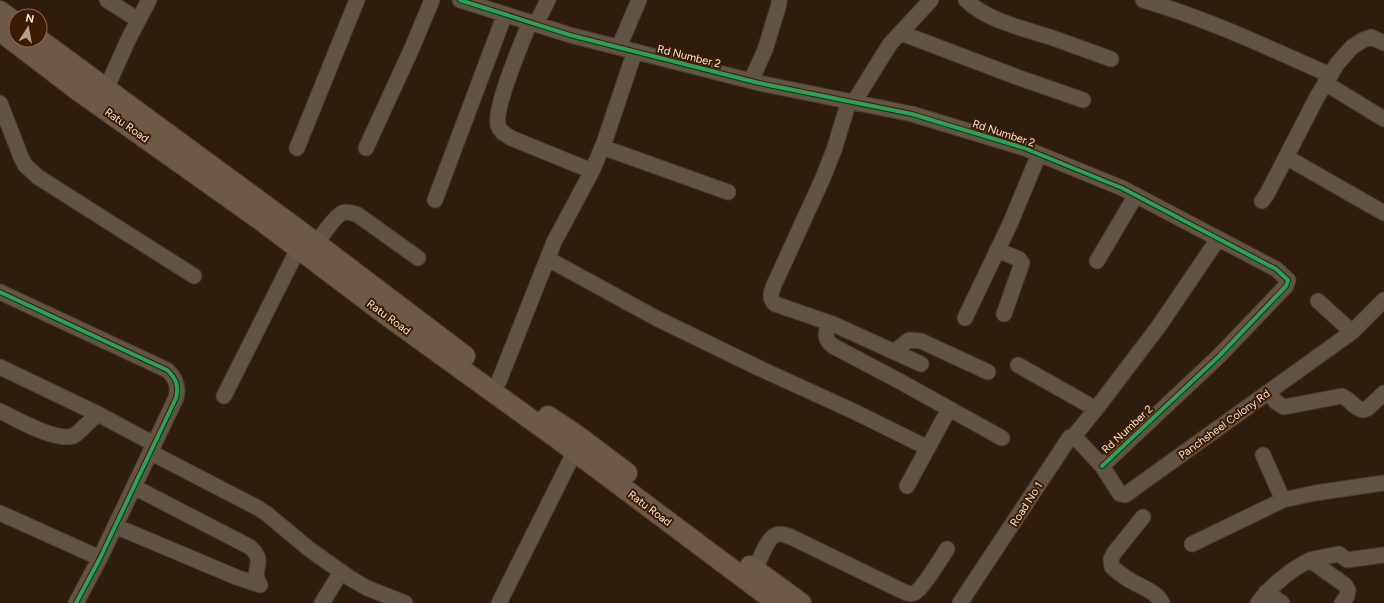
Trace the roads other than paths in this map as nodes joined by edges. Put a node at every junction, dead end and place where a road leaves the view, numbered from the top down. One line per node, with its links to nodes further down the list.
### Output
1 (107, 0): 13 (street)
2 (149, 0): 13 (street)
3 (356, 0): 30 (street)
4 (432, 0): 31 (street)
5 (460, 0): 12 (street, Rd Number 2)
6 (548, 0): 14 (street)
7 (639, 0): 19 (street)
8 (779, 0): 23 (street)
9 (966, 0): 21 (street)
10 (1143, 0): 22 (street)
11 (924, 2): 16 (street)
12 (505, 14): 14 (street, Rd Number 2); 37 (street)
13 (138, 20): 24 (street)
14 (533, 23): 19 (street, Rd Number 2); 34 (street)
15 (4, 24): 41 (main road, Ratu Road)
16 (901, 33): 25 (street); 26 (street)
17 (1384, 43): 22 (street)
18 (48, 46): 24 (main road, Ratu Road)
19 (619, 47): 20 (street, Rd Number 2)
20 (635, 51): 23 (street, Rd Number 2); 29 (street)
21 (1111, 59)
22 (1328, 79): 28 (street); 33 (street)
23 (751, 81): 26 (street, Rd Number 2)
24 (106, 89): 41 (main road, Ratu Road)
25 (1083, 100)
26 (852, 102): 32 (street, Rd Number 2); 52 (street)
27 (0, 103): 46 (street)
28 (1384, 119)
29 (602, 147): 34 (street); 35 (street)
30 (297, 148)
31 (366, 148)
32 (1039, 154): 36 (street, Rd Number 2); 42 (street)
33 (1286, 157): 38 (street); 39 (street)
34 (592, 171): 44 (street)
35 (728, 192)
36 (1136, 195): 40 (street, Rd Number 2); 45 (street)
37 (435, 200)
38 (1262, 201)
39 (1384, 213)
40 (1218, 238): 64 (street, Road No 1); 73 (street, Rd Number 2)
41 (307, 246): 43 (street); 59 (main road, Ratu Road); 62 (street); 71 (main road, Ratu Road)
42 (997, 250): 50 (street); 51 (street)
43 (418, 258)
44 (548, 259): 59 (street); 70 (street)
45 (1097, 261)
46 (194, 276)
47 (0, 292): 69 (street)
48 (1384, 300): 53 (street, Panchsheel Colony Rd)
49 (1318, 301): 53 (street)
50 (1004, 314)
51 (965, 318)
52 (829, 323): 54 (street); 63 (street)
53 (1352, 332): 60 (street, Panchsheel Colony Rd)
54 (894, 352): 55 (street); 58 (street)
55 (921, 364)
56 (1018, 365): 64 (street)
57 (0, 367): 66 (street)
58 (988, 372)
59 (499, 381): 86 (main road, Ratu Road)
60 (1268, 392): 61 (street); 73 (street, Panchsheel Colony Rd)
61 (1384, 393)
62 (224, 396)
63 (949, 409): 68 (street); 70 (street)
64 (1096, 409): 67 (street, Road No 1)
65 (0, 411): 66 (street)
66 (98, 414): 69 (street)
67 (1074, 436): 73 (street, Panchsheel Colony Rd); 95 (street, Road No 1)
68 (1002, 438)
69 (152, 448): 76 (street); 87 (street)
70 (928, 448): 75 (street)
71 (575, 452): 92 (street); 93 (main road, Ratu Road)
72 (1263, 455): 77 (street)
73 (1102, 466)
74 (1384, 483): 77 (street)
75 (908, 486)
76 (134, 487): 80 (street); 80 (street)
77 (1283, 500): 81 (street)
78 (0, 513): 84 (street)
79 (1143, 517): 96 (street)
80 (115, 526): 84 (street)
81 (1192, 544)
82 (947, 549): 86 (street)
83 (1384, 555): 85 (street)
84 (100, 558): 89 (street)
85 (1310, 560): 88 (street); 98 (street)
86 (755, 570): 94 (main road, Ratu Road)
87 (342, 572): 90 (street); 91 (street)
88 (1262, 598): 97 (street)
89 (76, 603)
90 (322, 603)
91 (405, 603)
92 (499, 603)
93 (777, 603)
94 (801, 603)
95 (960, 603)
96 (1162, 603)
97 (1282, 603)
98 (1342, 603)

